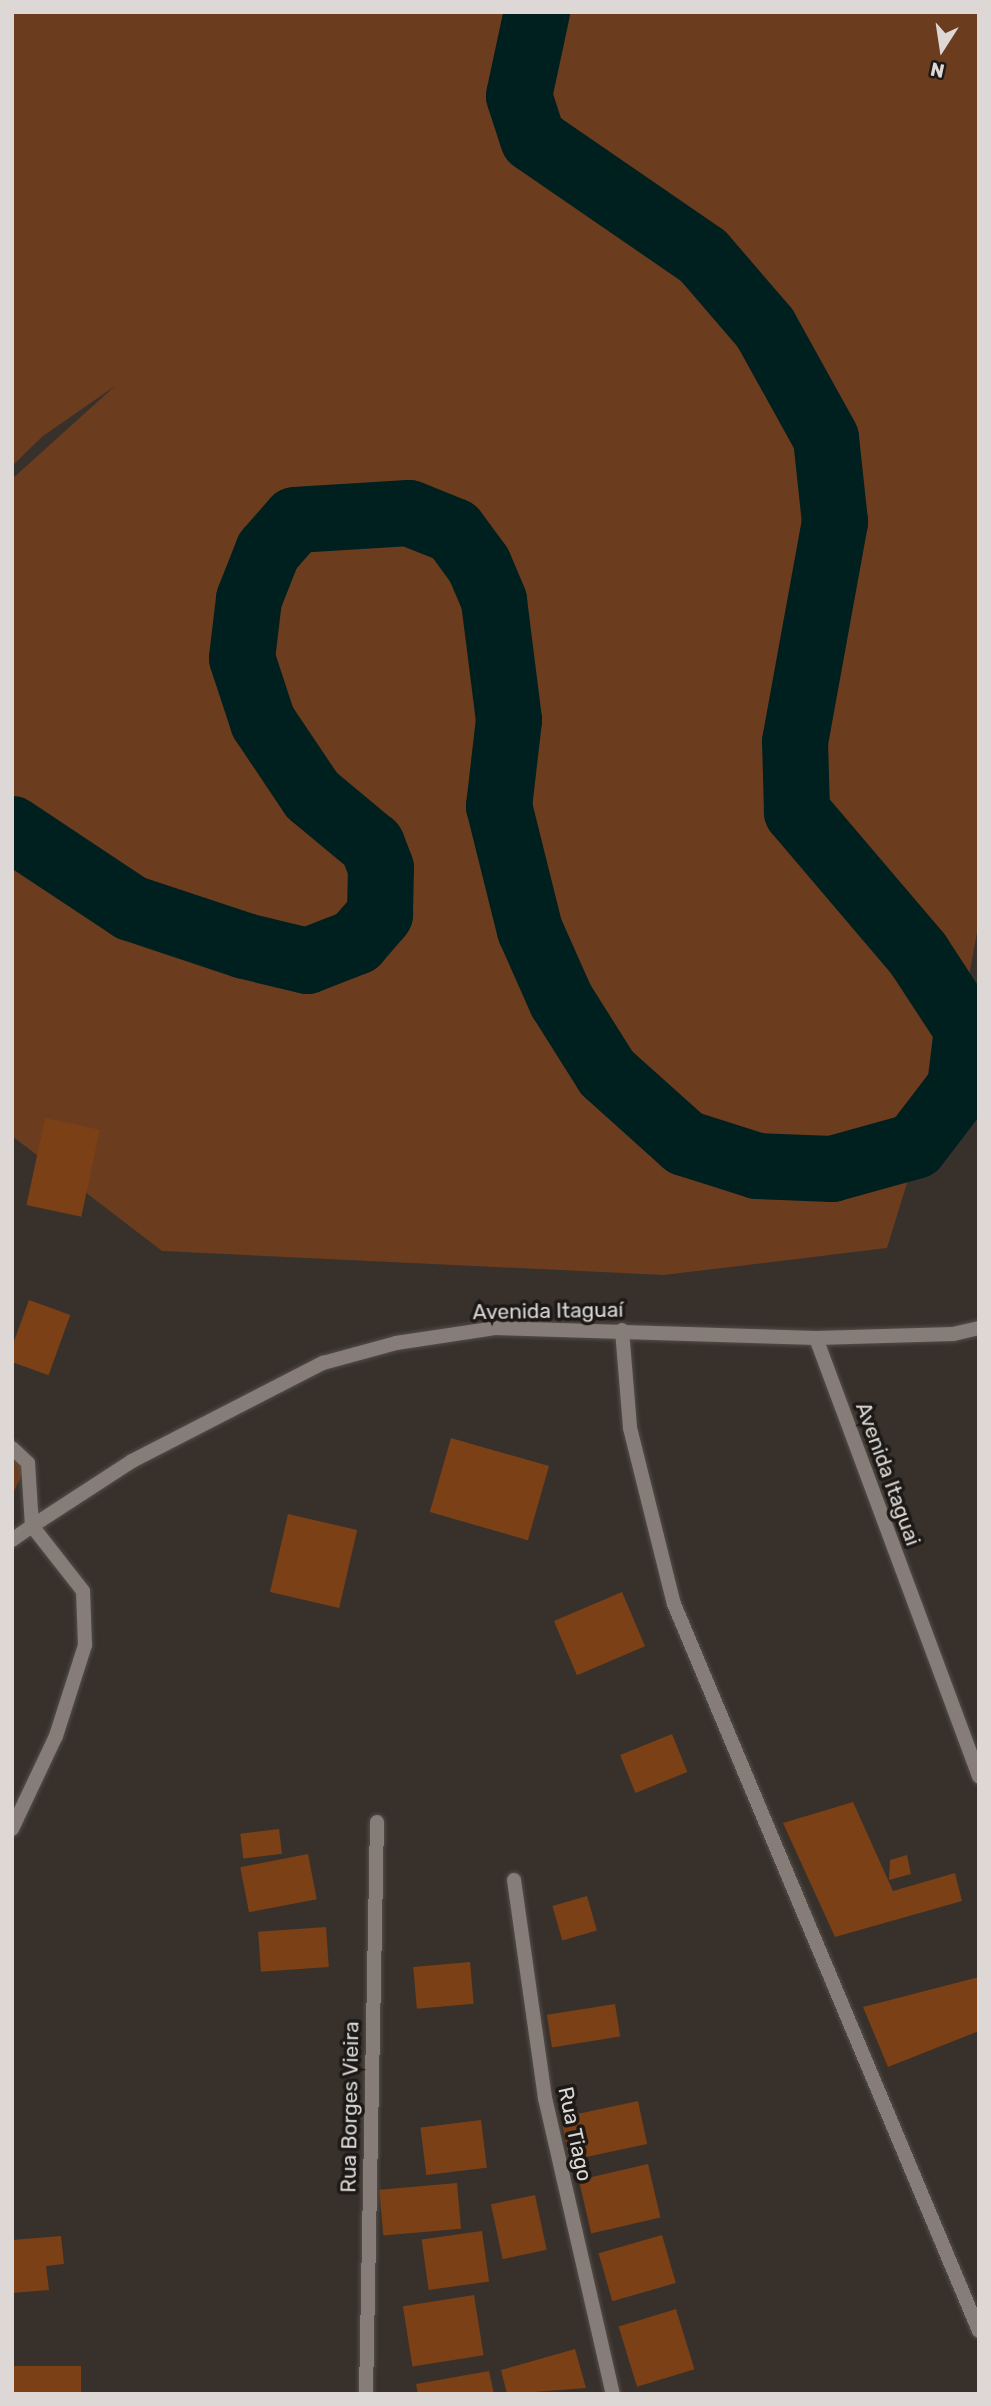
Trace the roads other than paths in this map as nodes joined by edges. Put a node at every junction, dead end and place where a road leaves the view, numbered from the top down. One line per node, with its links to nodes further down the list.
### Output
1 (979, 1328): 3 (street)
2 (622, 1330): 3 (street, Avenida Itaguaí); 5 (street, Avenida Itaguaí); 11 (street)
3 (816, 1338): 7 (street, Avenida Itaguai)
4 (12, 1447): 5 (street)
5 (32, 1526): 6 (street, Avenida Itaguaí); 9 (street)
6 (12, 1540)
7 (979, 1777)
8 (377, 1822): 12 (street, Rua Borges Vieira)
9 (12, 1829)
10 (514, 1880): 13 (street, Rua Tiago)
11 (979, 2331)
12 (366, 2394)
13 (613, 2394)

